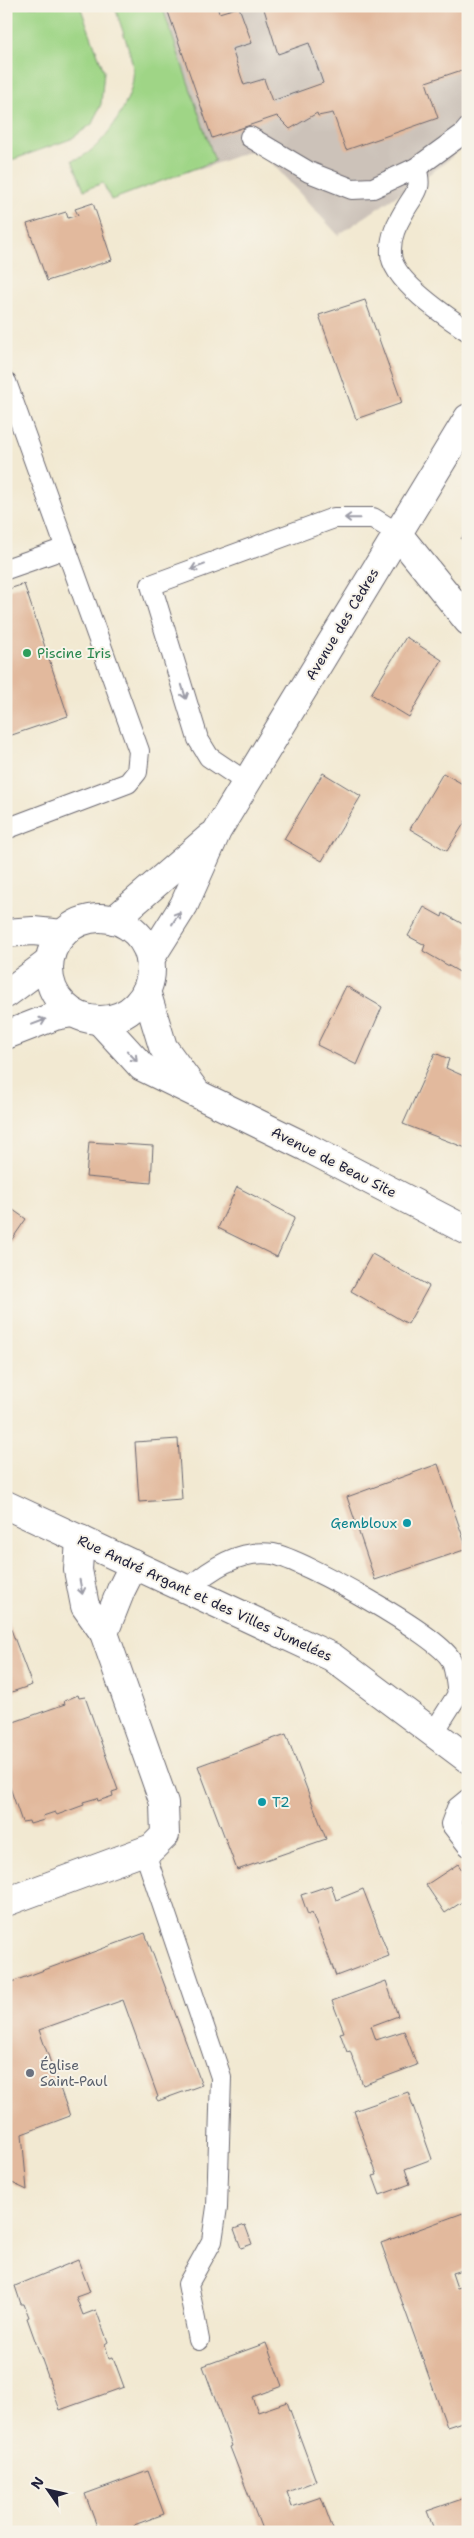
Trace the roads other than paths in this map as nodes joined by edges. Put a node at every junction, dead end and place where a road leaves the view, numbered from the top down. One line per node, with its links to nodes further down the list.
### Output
1 (468, 128): 3 (lane)
2 (250, 137): 3 (lane)
3 (416, 168): 4 (lane)
4 (468, 330)
5 (6, 382): 8 (lane)
6 (468, 418): 7 (street, Avenue des Cèdres)
7 (396, 533): 10 (street); 11 (street, Avenue des Cèdres); 11 (lane, one-way to 11)
8 (66, 548): 9 (lane); 12 (lane)
9 (6, 569)
10 (468, 621)
11 (246, 782): 13 (street, Avenue des Cèdres)
12 (6, 829)
13 (217, 831): 14 (street, Avenue des Cèdres); 17 (street, Avenue des Cèdres, one-way to 13)
14 (114, 920): 16 (street); 17 (street)
15 (6, 932): 16 (street)
16 (63, 934): 18 (street)
17 (150, 959): 19 (street)
18 (49, 962): 20 (street); 21 (street)
19 (146, 991): 22 (street); 24 (street)
20 (6, 994)
21 (72, 1013): 22 (street); 23 (street, one-way to 21)
22 (99, 1020): 24 (street, Avenue de Beau Site, one-way to 24)
23 (6, 1035)
24 (198, 1096): 25 (street, Avenue de Beau Site)
25 (468, 1231)
26 (6, 1505): 27 (street, Rue André Argant et des Villes Jumelées)
27 (80, 1539): 28 (street, Rue André Argant et des Villes Jumelées); 30 (street, one-way to 30)
28 (134, 1564): 29 (street, Rue André Argant et des Villes Jumelées); 30 (street)
29 (188, 1589): 31 (street, Rue André Argant et des Villes Jumelées); 31 (lane)
30 (104, 1633): 35 (street)
31 (434, 1732): 32 (street, Rue André Argant et des Villes Jumelées)
32 (468, 1759)
33 (468, 1799): 34 (lane)
34 (468, 1846)
35 (144, 1850): 36 (street); 37 (lane)
36 (7, 1899)
37 (199, 2340)

